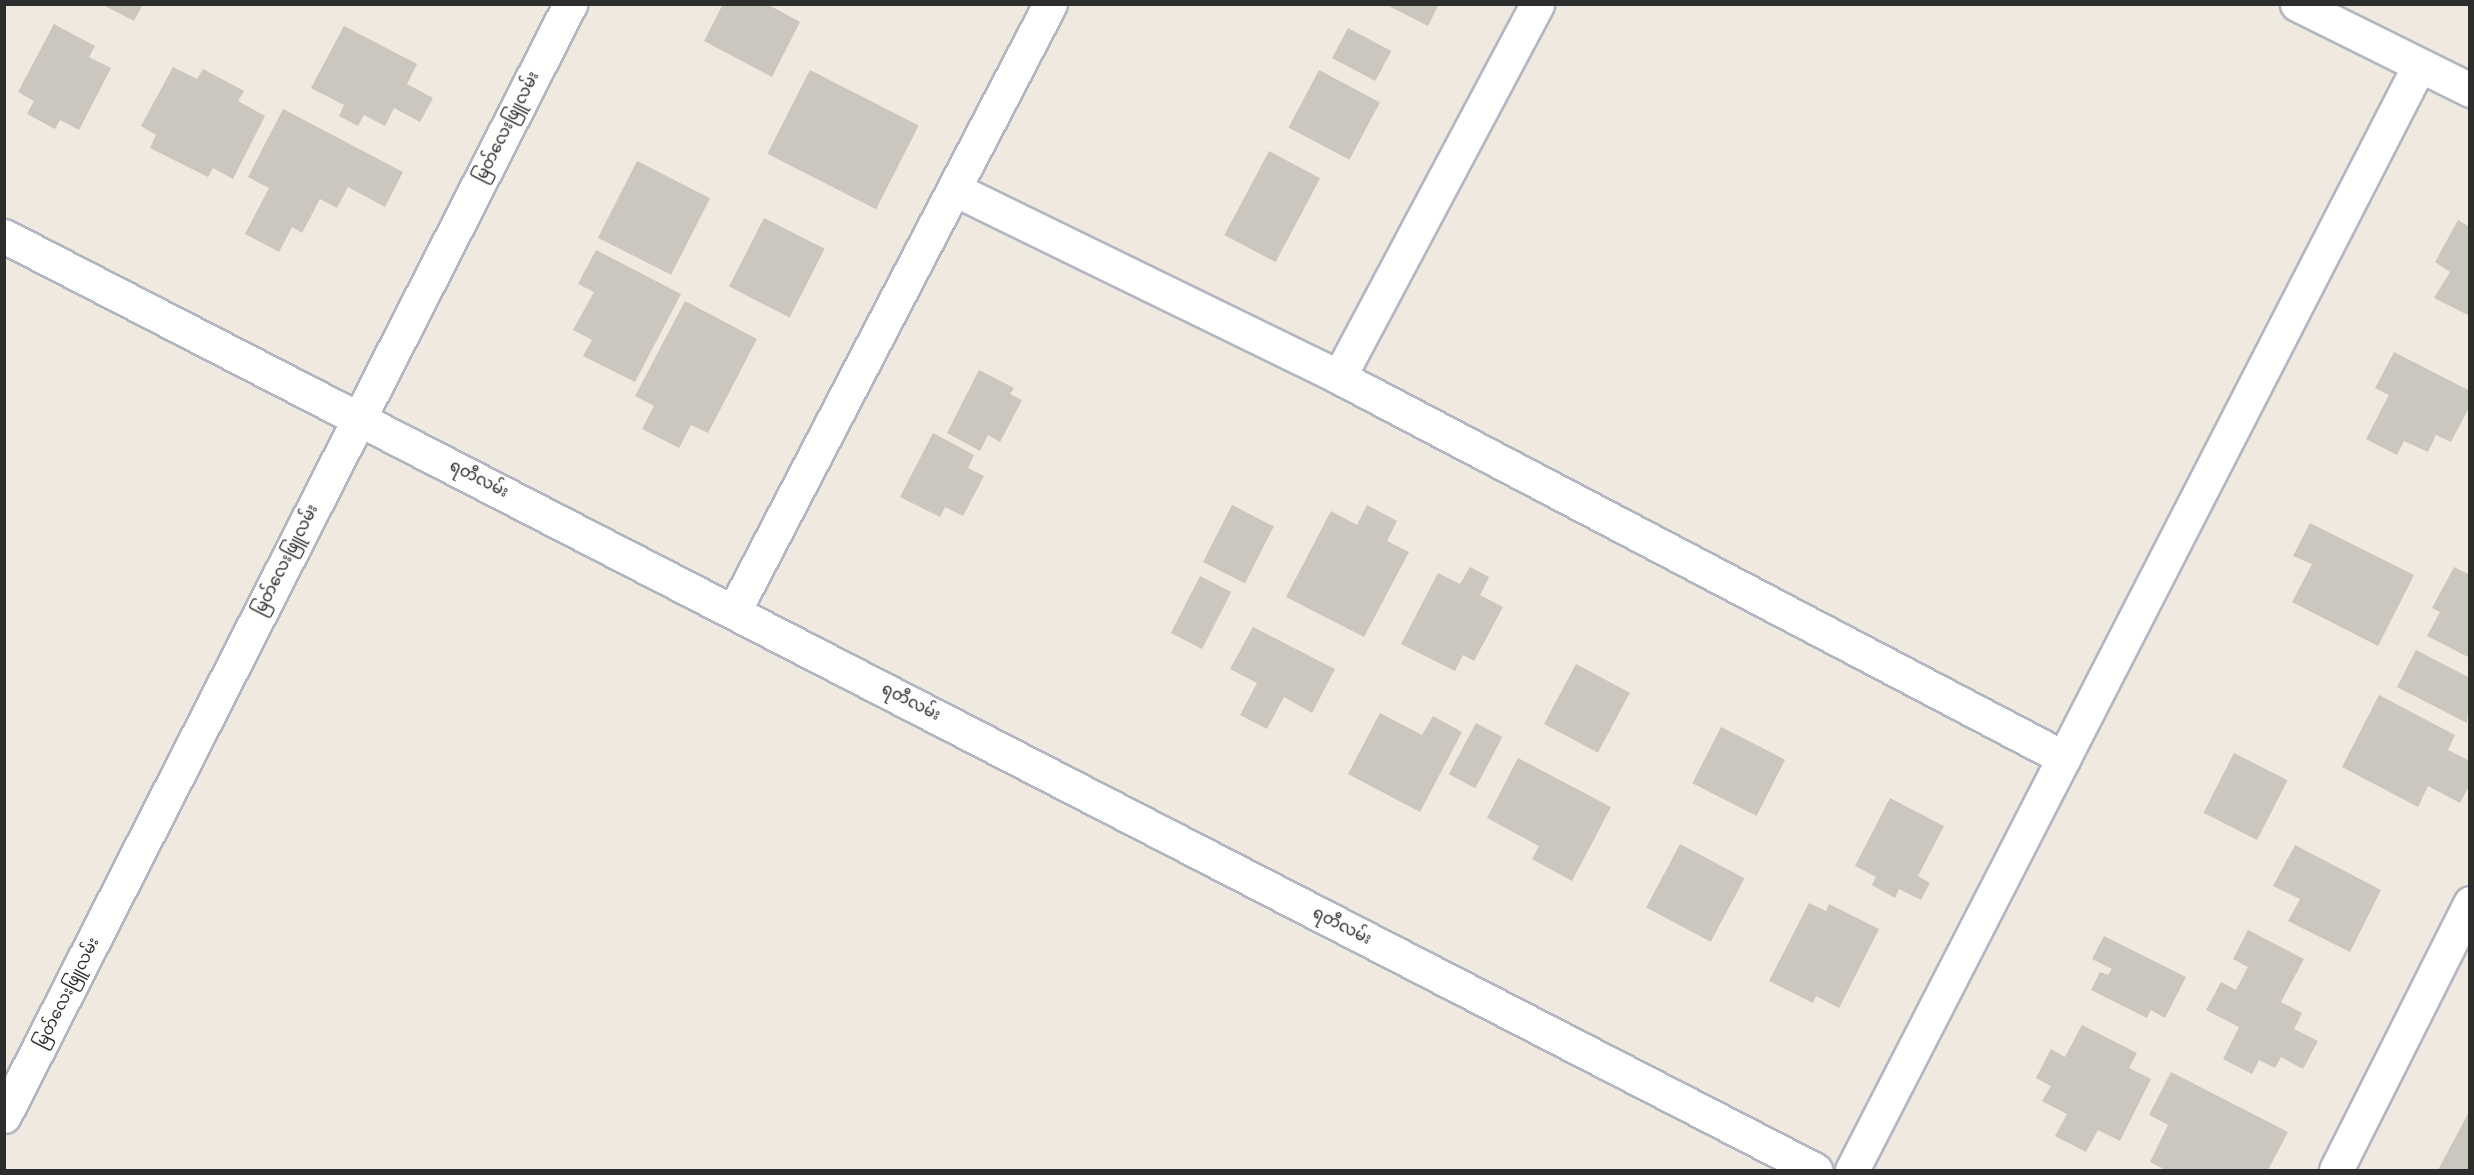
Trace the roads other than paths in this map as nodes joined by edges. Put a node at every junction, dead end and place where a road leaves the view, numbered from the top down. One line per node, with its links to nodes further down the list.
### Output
1 (1050, 4): 7 (street)
2 (1537, 4): 9 (street)
3 (2297, 4): 5 (street)
4 (569, 5): 10 (street, မြတ်လေးဖြူလမ်း)
5 (2419, 66): 6 (street); 12 (street)
6 (2469, 90)
7 (956, 190): 9 (street); 11 (street)
8 (4, 236): 10 (street, ရတီလမ်း)
9 (1339, 377): 12 (street)
10 (358, 417): 11 (street, ရတီလမ်း); 14 (street, မြတ်လေးဖြူလမ်း)
11 (734, 611): 15 (street, ရတီလမ်း)
12 (2064, 758): 16 (street)
13 (2469, 903): 17 (street)
14 (4, 1116)
15 (1815, 1170)
16 (1852, 1170)
17 (2336, 1170)

